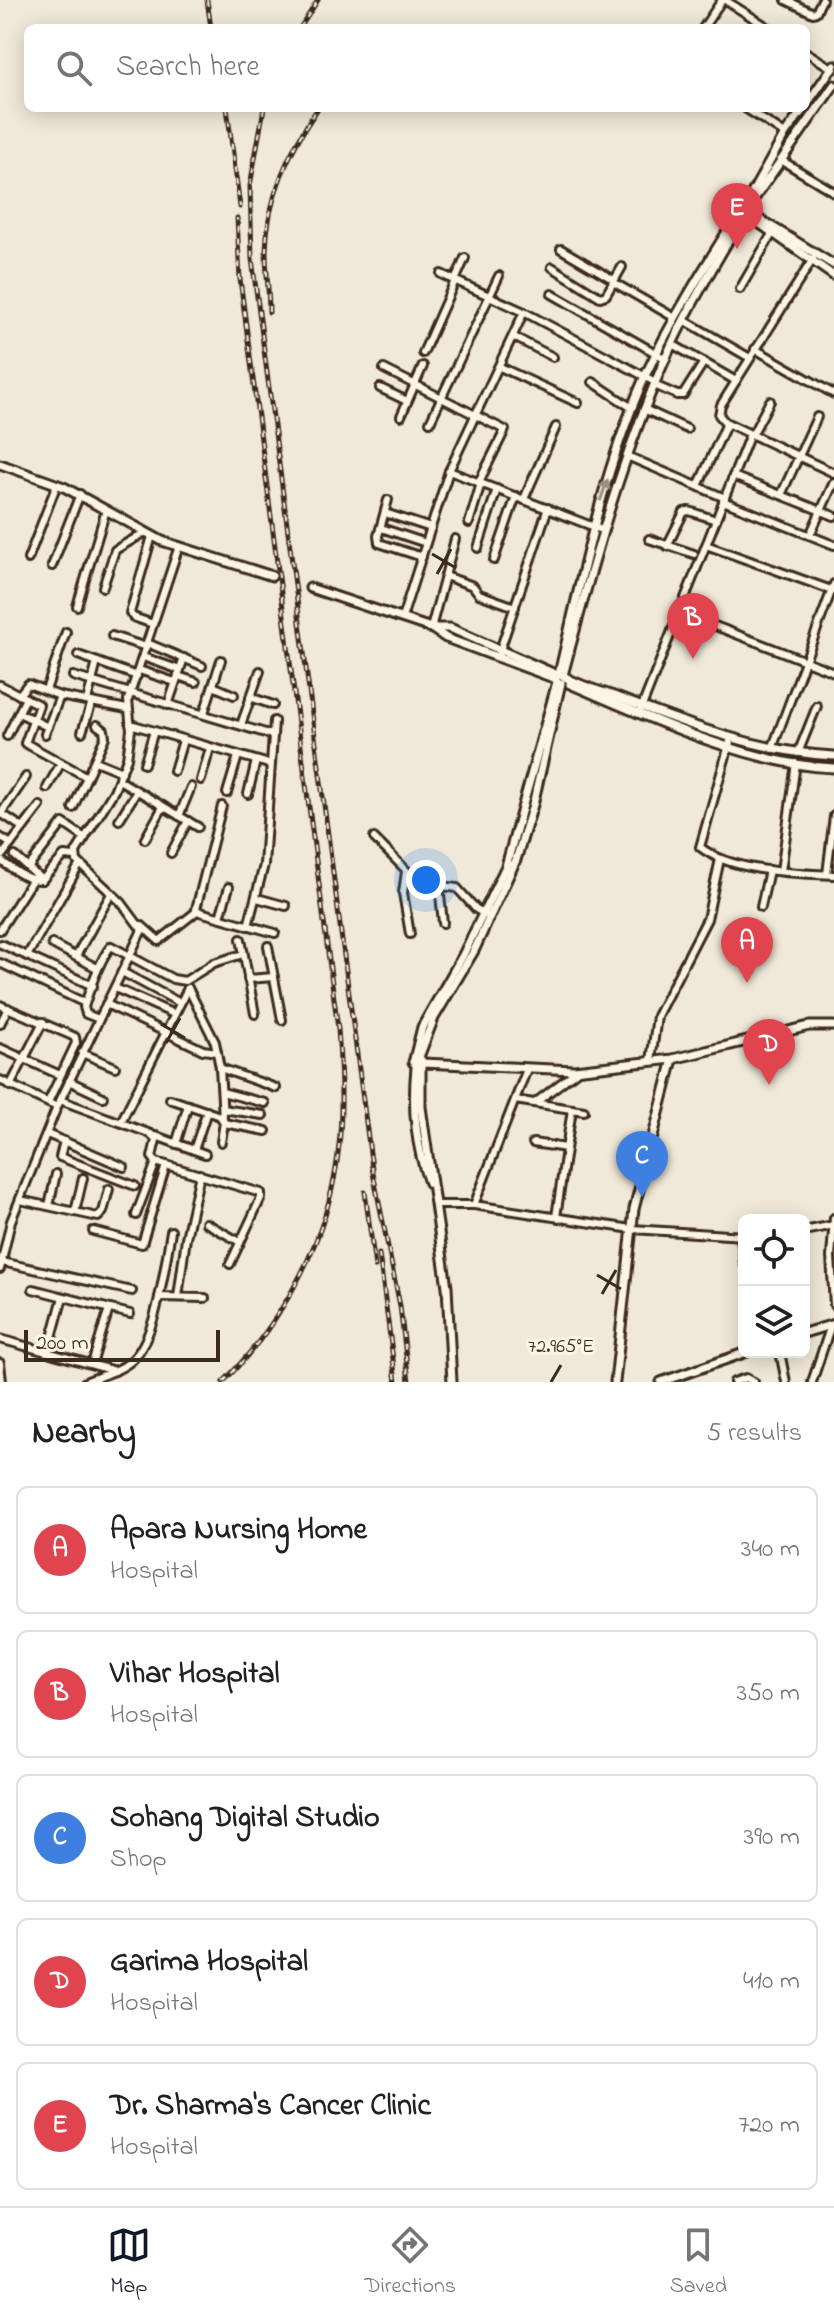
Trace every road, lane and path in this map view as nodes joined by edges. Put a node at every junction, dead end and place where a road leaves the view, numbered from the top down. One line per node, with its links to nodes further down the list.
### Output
1 (724, 0): 4 (street); 5 (street)
2 (786, 0): 3 (street)
3 (822, 0)
4 (758, 21): 6 (street); 7 (street)
5 (706, 24)
6 (756, 24)
7 (763, 24)
8 (810, 54): 9 (street)
9 (833, 68): 11 (street)
10 (834, 85): 15 (street)
11 (810, 99)
12 (754, 112): 14 (street)
13 (801, 112): 14 (street)
14 (785, 134): 17 (street)
15 (781, 160): 16 (street); 17 (street)
16 (834, 192)
17 (744, 212): 18 (street); 20 (street); 35 (street)
18 (772, 234): 22 (street); 31 (street)
19 (561, 249): 30 (street)
20 (817, 253): 22 (street); 23 (street)
21 (465, 258): 29 (street)
22 (812, 261): 28 (street); 38 (street)
23 (834, 265)
24 (552, 267): 30 (street)
25 (622, 267): 30 (street)
26 (441, 274): 29 (street)
27 (499, 276): 33 (street)
28 (834, 276)
29 (455, 281): 33 (street); 39 (street)
30 (614, 281): 35 (street)
31 (740, 289)
32 (552, 294): 40 (street)
33 (489, 296): 34 (street); 55 (street)
34 (524, 312): 36 (street); 48 (street)
35 (679, 319): 37 (street); 40 (street); 42 (street)
36 (514, 337): 41 (street); 46 (street)
37 (672, 344): 43 (street); 44 (street)
38 (755, 349): 42 (street); 54 (street)
39 (423, 353)
40 (656, 353): 43 (street); 48 (street)
41 (553, 357)
42 (750, 358): 49 (street)
43 (666, 359): 51 (street)
44 (704, 362): 49 (street); 51 (street)
45 (423, 366): 52 (street)
46 (500, 367): 58 (street); 61 (street)
47 (384, 369): 52 (street)
48 (645, 377): 51 (street); 59 (street)
49 (736, 381): 65 (street)
50 (593, 382): 59 (street)
51 (654, 383): 60 (street)
52 (414, 384): 55 (street); 56 (street)
53 (380, 388): 56 (street)
54 (834, 394)
55 (443, 399): 61 (street); 64 (street)
56 (407, 401): 62 (street)
57 (770, 401): 68 (street)
58 (578, 403)
59 (632, 408): 92 (street, one-way to 59)
60 (644, 409): 67 (street); 70 (street)
61 (476, 415): 72 (street); 76 (street)
62 (401, 416)
63 (817, 417): 69 (street)
64 (430, 422)
65 (727, 423): 68 (street); 78 (street)
66 (556, 427): 82 (street)
67 (687, 429)
68 (751, 434): 69 (street); 74 (street)
69 (799, 455): 73 (street); 81 (street)
70 (627, 456): 78 (street); 95 (street)
71 (0, 464): 77 (street)
72 (449, 471): 76 (street); 94 (street)
73 (834, 473)
74 (733, 476): 81 (street); 84 (street)
75 (834, 482): 87 (street)
76 (480, 483): 79 (street); 91 (street)
77 (57, 484): 80 (street); 108 (street)
78 (698, 486): 84 (street)
79 (497, 489): 82 (street); 105 (street)
80 (80, 494): 86 (street); 110 (street)
81 (781, 495): 87 (street)
82 (520, 498): 85 (street); 109 (street)
83 (388, 500): 88 (street)
84 (724, 500): 90 (street); 97 (street)
85 (548, 508): 92 (street); 117 (street)
86 (106, 510): 96 (street); 116 (street)
87 (821, 511): 89 (street); 97 (street)
88 (385, 513): 93 (street); 94 (street)
89 (834, 516)
90 (716, 520): 101 (street); 104 (street)
91 (469, 523)
92 (592, 526): 95 (street); 138 (street)
93 (381, 528): 100 (street); 107 (street)
94 (431, 528): 100 (street)
95 (602, 530): 138 (street)
96 (148, 534): 103 (street); 113 (street); 120 (street)
97 (810, 535): 102 (street)
98 (455, 539): 112 (street)
99 (649, 539): 104 (street)
100 (426, 543): 107 (street)
101 (706, 545): 115 (street); 118 (street)
102 (834, 545)
103 (179, 546): 111 (street); 120 (street)
104 (667, 546): 106 (street)
105 (478, 548)
106 (694, 554)
107 (422, 557): 119 (street)
108 (28, 559)
109 (494, 560)
110 (52, 566)
111 (272, 576)
112 (445, 576): 117 (street); 121 (street)
113 (103, 587)
114 (310, 588): 119 (street)
115 (833, 589): 130 (street)
116 (77, 606)
117 (515, 607): 125 (street)
118 (679, 612): 130 (street); 154 (street)
119 (402, 618): 121 (street)
120 (153, 624): 124 (street)
121 (431, 628): 125 (street)
122 (66, 632): 143 (street)
123 (112, 636): 124 (street)
124 (147, 645): 127 (street); 128 (street)
125 (499, 653): 138 (street)
126 (78, 655): 131 (street)
127 (143, 657): 135 (street); 137 (street)
128 (184, 658): 132 (street); 137 (street)
129 (221, 660): 142 (street)
130 (805, 661): 134 (street); 169 (street)
131 (97, 662): 135 (street); 139 (street)
132 (202, 666)
133 (260, 671): 148 (street)
134 (834, 672)
135 (138, 673): 137 (street); 144 (street)
136 (73, 676): 139 (street)
137 (178, 676): 140 (street); 150 (street)
138 (560, 678): 154 (street); 227 (street)
139 (92, 681): 144 (street); 149 (street)
140 (196, 682)
141 (0, 685): 146 (street)
142 (213, 686): 145 (street); 156 (street)
143 (46, 690): 146 (street); 147 (street)
144 (131, 692): 150 (street); 153 (street)
145 (234, 695)
146 (23, 696): 155 (street); 157 (street)
147 (60, 696): 149 (street); 157 (street)
148 (250, 697): 151 (street); 161 (street)
149 (89, 702): 153 (street); 163 (street)
150 (168, 705): 156 (street)
151 (273, 705)
152 (817, 706): 170 (street)
153 (127, 709): 159 (street)
154 (641, 710): 167 (street)
155 (19, 713): 157 (street); 165 (street)
156 (204, 713): 161 (street)
157 (34, 720): 175 (street)
158 (274, 721): 164 (street)
159 (130, 724): 162 (street); 181 (street)
160 (97, 725): 173 (street)
161 (241, 725): 164 (street)
162 (154, 731): 166 (street); 177 (street)
163 (82, 732)
164 (272, 735): 178 (street)
165 (7, 736)
166 (183, 740): 168 (street); 180 (street)
167 (730, 742): 169 (street); 176 (street); 210 (street)
168 (210, 748): 171 (street); 185 (street)
169 (772, 749): 170 (street)
170 (798, 753): 172 (street)
171 (238, 756): 174 (street); 189 (street)
172 (834, 756)
173 (95, 761): 181 (street); 183 (street)
174 (256, 761): 178 (street); 190 (street)
175 (61, 763): 183 (street); 187 (street)
176 (796, 763): 179 (street); 216 (street)
177 (144, 764)
178 (269, 764): 223 (street)
179 (834, 768)
180 (174, 771)
181 (122, 772): 184 (street)
182 (26, 777): 195 (street)
183 (87, 777): 194 (street)
184 (119, 780): 188 (street); 203 (street)
185 (201, 780)
186 (191, 787): 196 (street)
187 (47, 788)
188 (137, 791): 193 (street); 198 (street)
189 (227, 793)
190 (248, 794)
191 (40, 806): 201 (street)
192 (222, 806): 226 (street)
193 (163, 807): 196 (street); 205 (street)
194 (73, 808)
195 (2, 810): 201 (street)
196 (179, 816): 199 (street)
197 (834, 816): 217 (street)
198 (119, 820)
199 (188, 821): 200 (street); 207 (street)
200 (198, 827)
201 (23, 828): 206 (street)
202 (0, 837): 206 (street)
203 (85, 838): 209 (street); 213 (street)
204 (374, 838): 215 (street)
205 (145, 839)
206 (11, 844): 211 (street)
207 (171, 853)
208 (15, 856): 213 (street)
209 (75, 857): 212 (street); 219 (street)
210 (720, 859): 214 (street); 268 (street)
211 (1, 862): 218 (street)
212 (80, 864): 222 (street); 240 (street)
213 (28, 868): 219 (street)
214 (769, 870): 216 (street); 225 (street)
215 (406, 871): 220 (street); 234 (street)
216 (781, 871): 217 (street)
217 (831, 874)
218 (32, 880): 219 (street); 232 (street)
219 (42, 880)
220 (439, 885): 227 (street); 229 (street)
221 (229, 887): 228 (street)
222 (111, 894): 230 (street); 241 (street)
223 (257, 898): 224 (street); 231 (street)
224 (286, 906)
225 (761, 907)
226 (197, 911): 228 (street); 230 (street)
227 (487, 915): 269 (street)
228 (220, 917): 231 (street)
229 (443, 923)
230 (141, 925): 242 (street)
231 (248, 926): 233 (street)
232 (0, 930)
233 (275, 933)
234 (410, 934)
235 (241, 939): 239 (street)
236 (1, 944): 240 (street)
237 (52, 944): 241 (street)
238 (268, 946): 246 (street)
239 (243, 954): 247 (street); 248 (street)
240 (27, 956): 249 (street)
241 (76, 956): 244 (street)
242 (130, 956): 244 (street); 245 (street); 248 (street)
243 (0, 963): 251 (street)
244 (97, 968): 249 (street)
245 (122, 972): 250 (street); 252 (street)
246 (274, 977): 247 (street); 258 (street)
247 (248, 979): 256 (street)
248 (186, 984): 252 (street); 264 (street)
249 (93, 986): 251 (street)
250 (115, 988): 253 (street); 255 (street)
251 (85, 1003): 257 (street)
252 (180, 1003): 255 (street)
253 (106, 1004): 257 (street); 262 (street)
254 (4, 1007): 259 (street); 260 (street)
255 (174, 1014): 262 (street)
256 (255, 1014)
257 (99, 1019): 265 (street)
258 (282, 1020)
259 (43, 1022): 266 (street); 274 (street)
260 (0, 1024)
261 (834, 1026): 267 (street)
262 (165, 1032): 264 (street); 294 (street)
263 (0, 1048): 266 (street)
264 (217, 1052): 271 (street)
265 (82, 1053): 270 (street); 276 (street)
266 (23, 1059): 274 (street); 277 (street)
267 (673, 1059): 268 (street); 325 (street)
268 (651, 1061): 273 (street)
269 (419, 1062): 272 (street); 314 (street)
270 (115, 1067)
271 (220, 1068): 278 (street); 279 (street)
272 (527, 1069): 273 (street); 283 (street)
273 (578, 1070): 285 (street)
274 (60, 1075): 282 (street)
275 (0, 1080): 277 (street)
276 (69, 1081): 280 (street); 286 (street)
277 (10, 1086): 286 (street)
278 (276, 1088)
279 (222, 1092): 284 (street); 288 (street)
280 (103, 1097)
281 (170, 1099): 287 (street)
282 (49, 1100)
283 (515, 1100): 285 (street); 315 (street)
284 (265, 1103)
285 (535, 1103): 289 (street)
286 (58, 1104): 294 (street); 296 (street)
287 (188, 1105): 290 (street); 301 (street)
288 (223, 1109): 292 (street); 293 (street)
289 (572, 1109): 291 (street); 302 (street)
290 (207, 1111): 293 (street); 303 (street)
291 (584, 1111)
292 (263, 1115)
293 (224, 1121): 295 (street); 299 (street)
294 (121, 1122): 297 (street)
295 (266, 1131)
296 (47, 1134): 298 (street); 313 (street)
297 (153, 1135): 301 (street); 305 (street)
298 (64, 1141): 307 (street); 311 (street)
299 (221, 1142)
300 (533, 1143): 302 (street)
301 (176, 1144): 303 (street)
302 (566, 1148): 319 (street)
303 (194, 1150): 304 (street)
304 (205, 1154)
305 (156, 1162): 306 (street); 318 (street)
306 (166, 1165): 309 (street); 327 (street)
307 (124, 1167)
308 (56, 1174): 316 (street)
309 (200, 1174): 330 (street); 337 (street)
310 (83, 1178): 317 (street)
311 (135, 1186)
312 (109, 1189): 317 (street)
313 (20, 1200): 316 (street); 324 (street)
314 (435, 1205): 315 (street); 356 (street)
315 (474, 1205): 319 (street)
316 (49, 1206): 317 (street)
317 (75, 1212)
318 (136, 1215)
319 (556, 1217): 325 (street)
320 (834, 1218): 323 (street)
321 (206, 1223): 330 (street)
322 (0, 1225): 324 (street)
323 (834, 1225): 326 (street); 339 (street)
324 (9, 1228): 332 (street)
325 (632, 1229): 329 (street); 357 (street)
326 (810, 1230)
327 (93, 1231)
328 (171, 1231): 336 (street)
329 (738, 1236)
330 (240, 1242): 331 (street)
331 (230, 1264)
332 (1, 1266): 334 (street)
333 (33, 1289): 335 (street)
334 (132, 1291)
335 (63, 1297): 340 (street); 345 (street)
336 (159, 1297): 337 (street); 352 (street)
337 (178, 1297): 338 (street)
338 (205, 1298)
339 (834, 1305)
340 (109, 1309): 341 (street); 351 (street)
341 (130, 1314)
342 (833, 1324): 343 (street); 346 (street)
343 (810, 1331)
344 (0, 1339): 345 (street)
345 (48, 1352): 351 (street)
346 (822, 1352): 347 (street); 353 (street)
347 (834, 1352)
348 (738, 1355): 358 (street)
349 (781, 1358): 361 (street)
350 (0, 1363): 354 (street)
351 (92, 1364): 352 (street)
352 (115, 1371): 355 (street)
353 (813, 1380): 362 (street)
354 (3, 1382)
355 (85, 1382)
356 (452, 1382)
357 (615, 1382)
358 (661, 1382)
359 (734, 1382): 360 (street)
360 (754, 1382)
361 (786, 1382)
362 (824, 1382)

